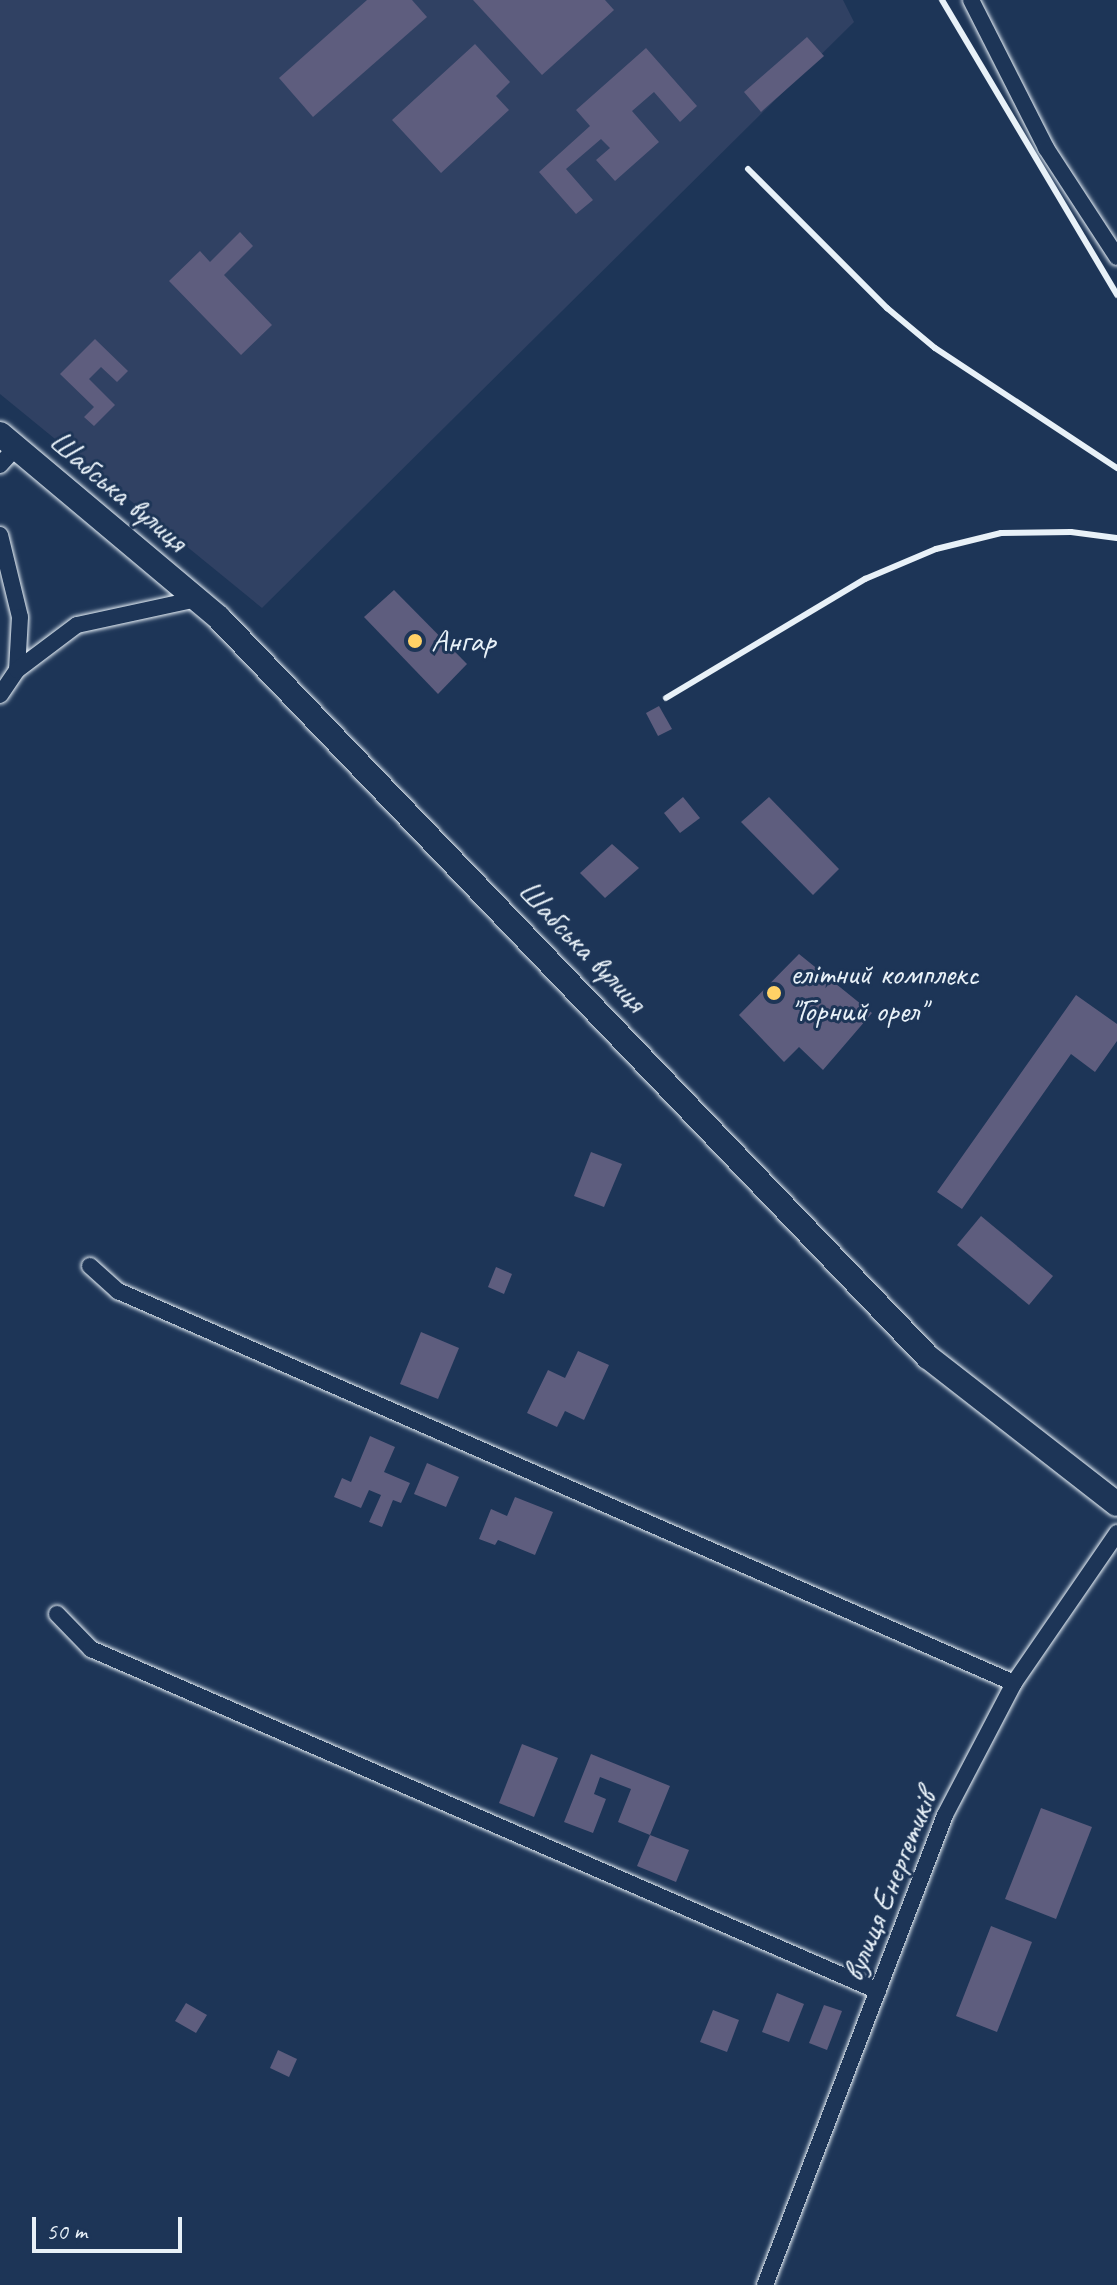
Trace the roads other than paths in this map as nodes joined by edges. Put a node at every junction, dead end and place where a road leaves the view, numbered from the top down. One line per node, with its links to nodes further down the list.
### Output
1 (971, 0): 2 (street)
2 (1117, 257)
3 (5, 449): 5 (main road, Шабська вулиця)
4 (0, 535): 6 (street)
5 (197, 599): 6 (street); 9 (main road, Шабська вулиця)
6 (17, 670): 7 (street)
7 (0, 695)
8 (90, 1266): 12 (street)
9 (1117, 1504)
10 (1117, 1533): 12 (street, вулиця Енергетиків)
11 (57, 1614): 13 (street)
12 (1014, 1683): 13 (street, вулиця Енергетиків)
13 (878, 1991): 14 (street, вулиця Енергетиків)
14 (765, 2285)

